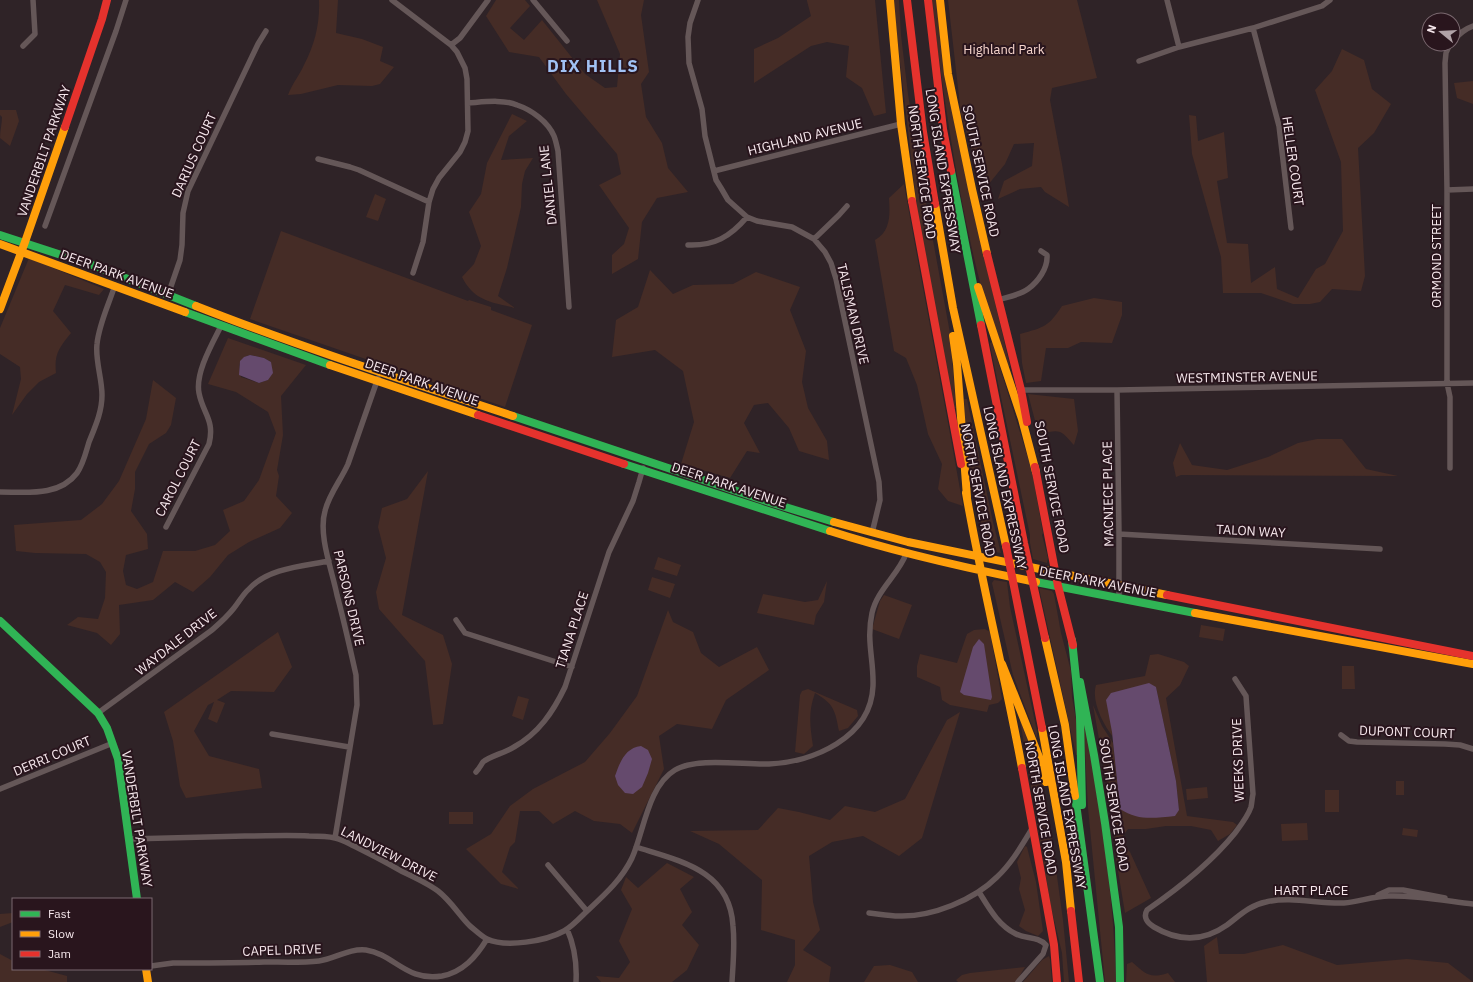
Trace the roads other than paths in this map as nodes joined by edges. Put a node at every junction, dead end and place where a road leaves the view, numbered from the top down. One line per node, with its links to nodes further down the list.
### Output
1 (32, 0): 20 (street)
2 (107, 0): 38 (main road, VANDERBILT PARKWAY)
3 (126, 0): 34 (street)
4 (392, 0): 19 (street)
5 (488, 0): 19 (street)
6 (532, 0): 18 (street)
7 (698, 0): 27 (street, TALISMAN DRIVE)
8 (890, 0): 25 (main road, NORTH SERVICE ROAD)
9 (907, 0): 48 (main road, LONG ISLAND EXPRESSWAY)
10 (928, 0): 29 (main road, LONG ISLAND EXPRESSWAY)
11 (940, 0): 46 (main road, SOUTH SERVICE ROAD)
12 (1167, 0): 21 (street)
13 (1330, 0): 15 (street)
14 (1473, 26): 17 (street)
15 (1253, 28): 21 (street); 35 (street, HELLER COURT)
16 (266, 31): 45 (street, DARIUS COURT)
17 (1461, 33)
18 (567, 41)
19 (451, 45): 24 (street)
20 (23, 46)
21 (1179, 47): 23 (street)
22 (1446, 52): 30 (street, ORMOND STREET)
23 (1139, 61)
24 (468, 103): 31 (street); 47 (street, DANIEL LANE)
25 (901, 124): 27 (street, HIGHLAND AVENUE); 60 (main road, NORTH SERVICE ROAD)
26 (318, 160): 31 (street)
27 (714, 171): 33 (street, TALISMAN DRIVE)
28 (1473, 189): 30 (street)
29 (954, 190): 58 (main road); 92 (main road, LONG ISLAND EXPRESSWAY)
30 (1447, 190): 52 (street, ORMOND STREET)
31 (429, 202): 43 (street)
32 (847, 206): 37 (street)
33 (746, 217): 37 (street, TALISMAN DRIVE); 40 (street)
34 (45, 226)
35 (1291, 228)
36 (0, 235): 38 (main road, DEER PARK AVENUE)
37 (814, 239): 62 (street, TALISMAN DRIVE)
38 (25, 242): 41 (main road, VANDERBILT PARKWAY); 45 (main road, DEER PARK AVENUE)
39 (0, 244): 41 (main road, DEER PARK AVENUE)
40 (688, 245)
41 (22, 251): 44 (main road, DEER PARK AVENUE); 49 (main road, VANDERBILT PARKWAY)
42 (1042, 251): 46 (street)
43 (413, 273)
44 (115, 285): 50 (main road, DEER PARK AVENUE); 59 (street)
45 (168, 295): 51 (main road, DEER PARK AVENUE)
46 (998, 300): 54 (main road, SOUTH SERVICE ROAD)
47 (569, 307)
48 (954, 308): 60 (main road); 96 (main road, LONG ISLAND EXPRESSWAY)
49 (0, 309)
50 (221, 326): 51 (main road, DEER PARK AVENUE); 61 (street, CAROL COURT)
51 (379, 376): 56 (main road, DEER PARK AVENUE); 67 (street, PARSONS DRIVE)
52 (1447, 383): 53 (street, WESTMINSTER AVENUE); 55 (street, WESTMINSTER AVENUE); 57 (street, ORMOND STREET)
53 (1473, 383)
54 (1021, 390): 55 (street, WESTMINSTER AVENUE); 58 (main road, SOUTH SERVICE ROAD)
55 (1117, 390): 63 (street, MACNIECE PLACE)
56 (644, 465): 62 (main road, DEER PARK AVENUE); 65 (main road, DEER PARK AVENUE); 81 (street, TIANA PLACE)
57 (1450, 468)
58 (1036, 472): 69 (main road, SOUTH SERVICE ROAD)
59 (0, 492)
60 (967, 497): 66 (main road, NORTH SERVICE ROAD)
61 (166, 527)
62 (872, 533): 66 (main road, DEER PARK AVENUE)
63 (1120, 534): 64 (street, TALON WAY); 70 (street, MACNIECE PLACE)
64 (1380, 549)
65 (906, 554): 68 (main road, DEER PARK AVENUE); 95 (street, LANDVIEW DRIVE)
66 (977, 555): 68 (main road, NORTH SERVICE ROAD); 69 (main road, DEER PARK AVENUE)
67 (329, 561): 83 (street, WAYDALE DRIVE); 87 (street, PARSONS DRIVE)
68 (981, 571): 71 (main road, DEER PARK AVENUE); 79 (main road, NORTH SERVICE ROAD)
69 (1056, 571): 70 (main road, DEER PARK AVENUE); 71 (main road, SOUTH SERVICE ROAD)
70 (1119, 585): 72 (street, MACNIECE PLACE); 76 (main road, DEER PARK AVENUE)
71 (1058, 586): 72 (main road, DEER PARK AVENUE); 75 (main road, SOUTH SERVICE ROAD)
72 (1119, 598): 77 (main road, DEER PARK AVENUE)
73 (456, 620): 81 (street)
74 (0, 621): 83 (main road, VANDERBILT PARKWAY)
75 (1072, 640): 92 (main road); 115 (main road, SOUTH SERVICE ROAD)
76 (1430, 647): 77 (main road); 78 (main road, DEER PARK AVENUE)
77 (1428, 656): 80 (main road, DEER PARK AVENUE)
78 (1473, 656)
79 (1002, 664): 91 (main road, NORTH SERVICE ROAD); 96 (main road)
80 (1473, 664)
81 (572, 667): 89 (street, TIANA PLACE)
82 (1235, 679): 103 (street, WEEKS DRIVE)
83 (98, 713): 86 (main road, VANDERBILT PARKWAY)
84 (272, 734): 87 (street)
85 (1341, 735): 88 (street, DUPONT COURT)
86 (113, 743): 90 (street, DERRI COURT); 94 (main road, VANDERBILT PARKWAY)
87 (350, 747): 93 (street, PARSONS DRIVE)
88 (1473, 749)
89 (476, 772)
90 (0, 789)
91 (1033, 827): 98 (street); 112 (main road, NORTH SERVICE ROAD)
92 (1081, 834): 114 (main road, LONG ISLAND EXPRESSWAY)
93 (335, 838): 94 (street, LANDVIEW DRIVE); 105 (street, LANDVIEW DRIVE)
94 (129, 839): 99 (main road, VANDERBILT PARKWAY)
95 (636, 847): 101 (street, LANDVIEW DRIVE); 110 (street)
96 (1066, 862): 113 (main road, LONG ISLAND EXPRESSWAY)
97 (548, 865): 101 (street)
98 (979, 892): 102 (street); 111 (street)
99 (137, 898)
100 (1473, 904): 103 (street, HART PLACE)
101 (588, 911): 104 (street, LANDVIEW DRIVE)
102 (869, 913)
103 (1145, 918)
104 (567, 929): 105 (street, LANDVIEW DRIVE); 109 (street)
105 (487, 939): 106 (street, CAPEL DRIVE)
106 (152, 966)
107 (146, 970): 108 (main road)
108 (148, 982)
109 (576, 982)
110 (732, 982)
111 (1018, 982)
112 (1057, 982)
113 (1079, 982)
114 (1100, 982)
115 (1120, 982)

